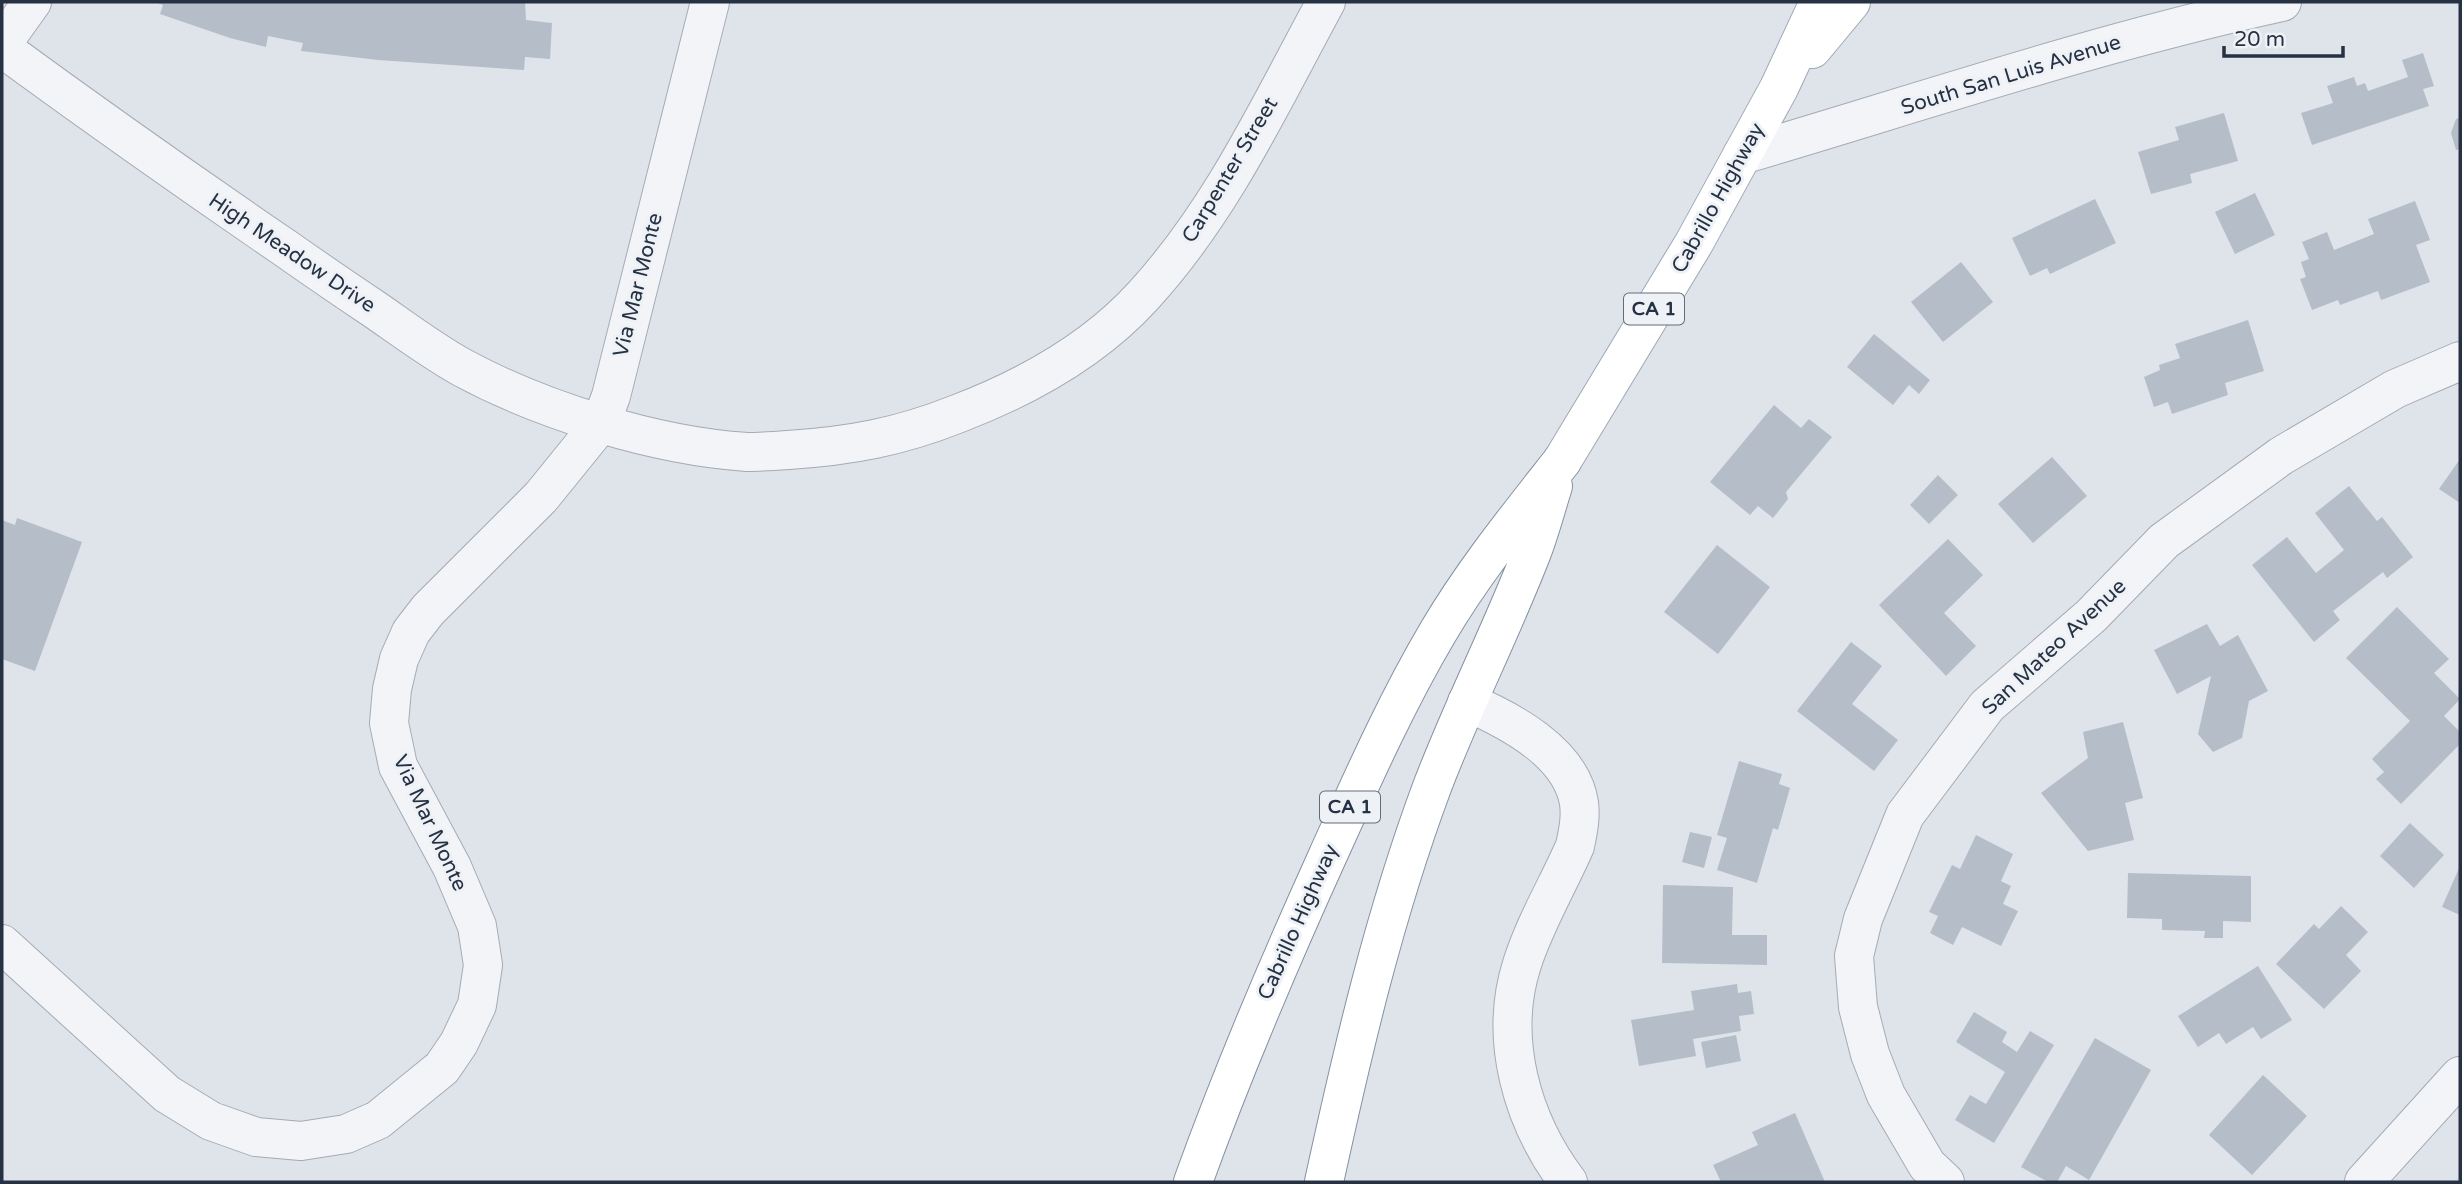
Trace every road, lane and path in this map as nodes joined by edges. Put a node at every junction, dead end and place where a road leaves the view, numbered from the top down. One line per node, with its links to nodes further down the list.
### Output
1 (32, 2): 8 (street)
2 (710, 2): 12 (street, Via Mar Monte)
3 (1326, 2): 12 (street, Carpenter Street)
4 (1791, 2): 9 (main road)
5 (1819, 2): 9 (main road, Cabrillo Highway / CA 1)
6 (1851, 2): 9 (main road)
7 (2282, 2): 10 (street, South San Luis Avenue)
8 (2, 46): 12 (street, High Meadow Drive)
9 (1779, 88): 10 (main road, Cabrillo Highway / CA 1)
10 (1742, 155): 13 (main road, Cabrillo Highway / CA 1)
11 (2460, 361): 20 (street, San Mateo Avenue)
12 (601, 423): 15 (street, Via Mar Monte)
13 (1562, 461): 14 (main road, Cabrillo Highway / CA 1); 17 (main road, Cabrillo Highway / CA 1)
14 (1467, 702): 18 (main road, Cabrillo Highway / CA 1); 19 (street)
15 (2, 944)
16 (2460, 1076): 21 (street)
17 (1193, 1182)
18 (1324, 1182)
19 (1568, 1182)
20 (1945, 1182)
21 (2364, 1182)

